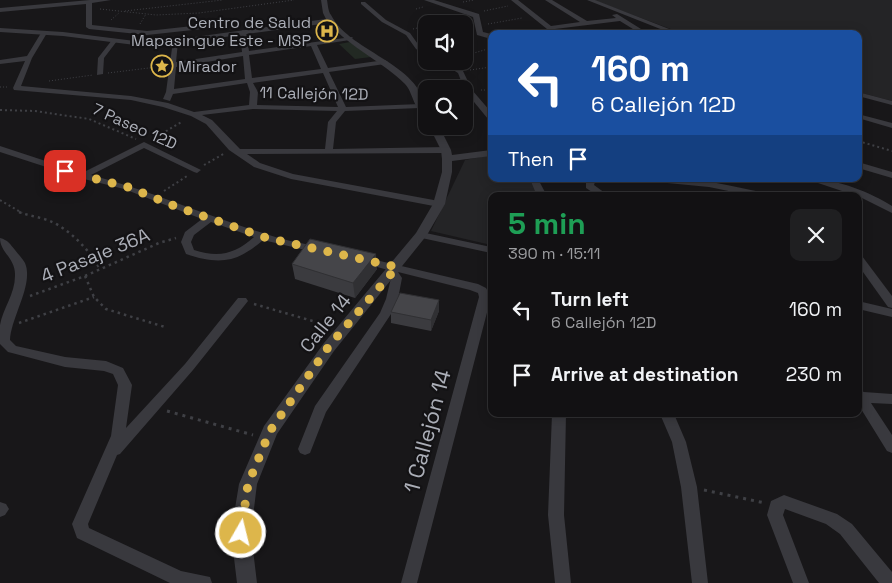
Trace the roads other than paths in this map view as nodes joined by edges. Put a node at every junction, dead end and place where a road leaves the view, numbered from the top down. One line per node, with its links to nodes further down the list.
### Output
1 (108, 0): 8 (street)
2 (324, 0): 12 (street)
3 (427, 0): 22 (street)
4 (514, 0): 15 (street)
5 (548, 0): 13 (street)
6 (590, 0): 9 (street)
7 (363, 3): 27 (street)
8 (89, 5): 10 (street); 14 (street)
9 (604, 7): 11 (street); 19 (street)
10 (0, 10)
11 (621, 20): 13 (street); 18 (street)
12 (331, 21): 20 (street); 23 (street)
13 (585, 23): 15 (street)
14 (210, 26)
15 (549, 28): 17 (street)
16 (0, 30): 21 (street)
17 (552, 30)
18 (639, 30)
19 (668, 30)
20 (243, 32): 25 (street); 28 (street, 11 Callejón 12D)
21 (44, 33): 24 (street); 29 (street)
22 (488, 36)
23 (350, 38): 26 (street); 31 (street)
24 (114, 41): 25 (street); 35 (street)
25 (175, 42): 32 (street)
26 (313, 44): 28 (street); 33 (street)
27 (418, 48)
28 (246, 54): 32 (street); 36 (street, 11 Callejón 12D)
29 (29, 58): 30 (street); 43 (street)
30 (0, 62)
31 (385, 62): 33 (street); 39 (street)
32 (174, 65): 37 (street)
33 (324, 70): 36 (street); 45 (street)
34 (458, 70): 40 (street)
35 (98, 74)
36 (249, 81): 37 (street); 44 (street, 11 Callejón 12D)
37 (170, 92): 43 (street)
38 (862, 95): 42 (street)
39 (418, 99)
40 (477, 101): 41 (street); 48 (street)
41 (488, 102)
42 (892, 103)
43 (165, 106): 47 (street)
44 (252, 107): 45 (street, 11 Callejón 12D); 47 (street)
45 (343, 109): 46 (street, 11 Callejón 12D); 53 (street)
46 (418, 109)
47 (194, 114): 54 (street)
48 (488, 114)
49 (862, 117): 50 (street)
50 (892, 126)
51 (438, 135): 56 (street)
52 (0, 149): 60 (street)
53 (329, 151): 54 (street); 56 (street)
54 (239, 152): 68 (street)
55 (488, 153): 56 (street)
56 (447, 154): 68 (street, Calle 14)
57 (862, 166): 59 (street)
58 (197, 170): 60 (street, 7 Paseo 12D)
59 (892, 175)
60 (83, 176): 70 (street)
61 (589, 182): 64 (street)
62 (688, 182): 65 (street)
63 (821, 182): 66 (street)
64 (598, 192)
65 (746, 192)
66 (856, 192)
67 (862, 194): 69 (street)
68 (439, 204): 72 (street, Calle 14)
69 (892, 210)
70 (210, 218): 71 (street); 71 (street)
71 (261, 236): 75 (street)
72 (421, 236): 74 (street); 78 (street, Calle 14)
73 (0, 241): 90 (street)
74 (488, 249)
75 (332, 253)
76 (350, 257): 78 (street)
77 (862, 263): 80 (street)
78 (394, 270): 89 (street); 92 (street, Calle 14); 93 (street, 1 Callejón 14)
79 (242, 301): 90 (street)
80 (892, 304)
81 (862, 306): 82 (street)
82 (892, 313)
83 (862, 396): 84 (street)
84 (892, 399)
85 (862, 402): 88 (street)
86 (559, 417): 94 (street)
87 (668, 417): 95 (street)
88 (892, 447)
89 (305, 449)
90 (109, 457): 91 (street)
91 (204, 583)
92 (247, 583)
93 (410, 583)
94 (563, 583)
95 (700, 583)
96 (801, 583): 97 (street)
97 (890, 583)

